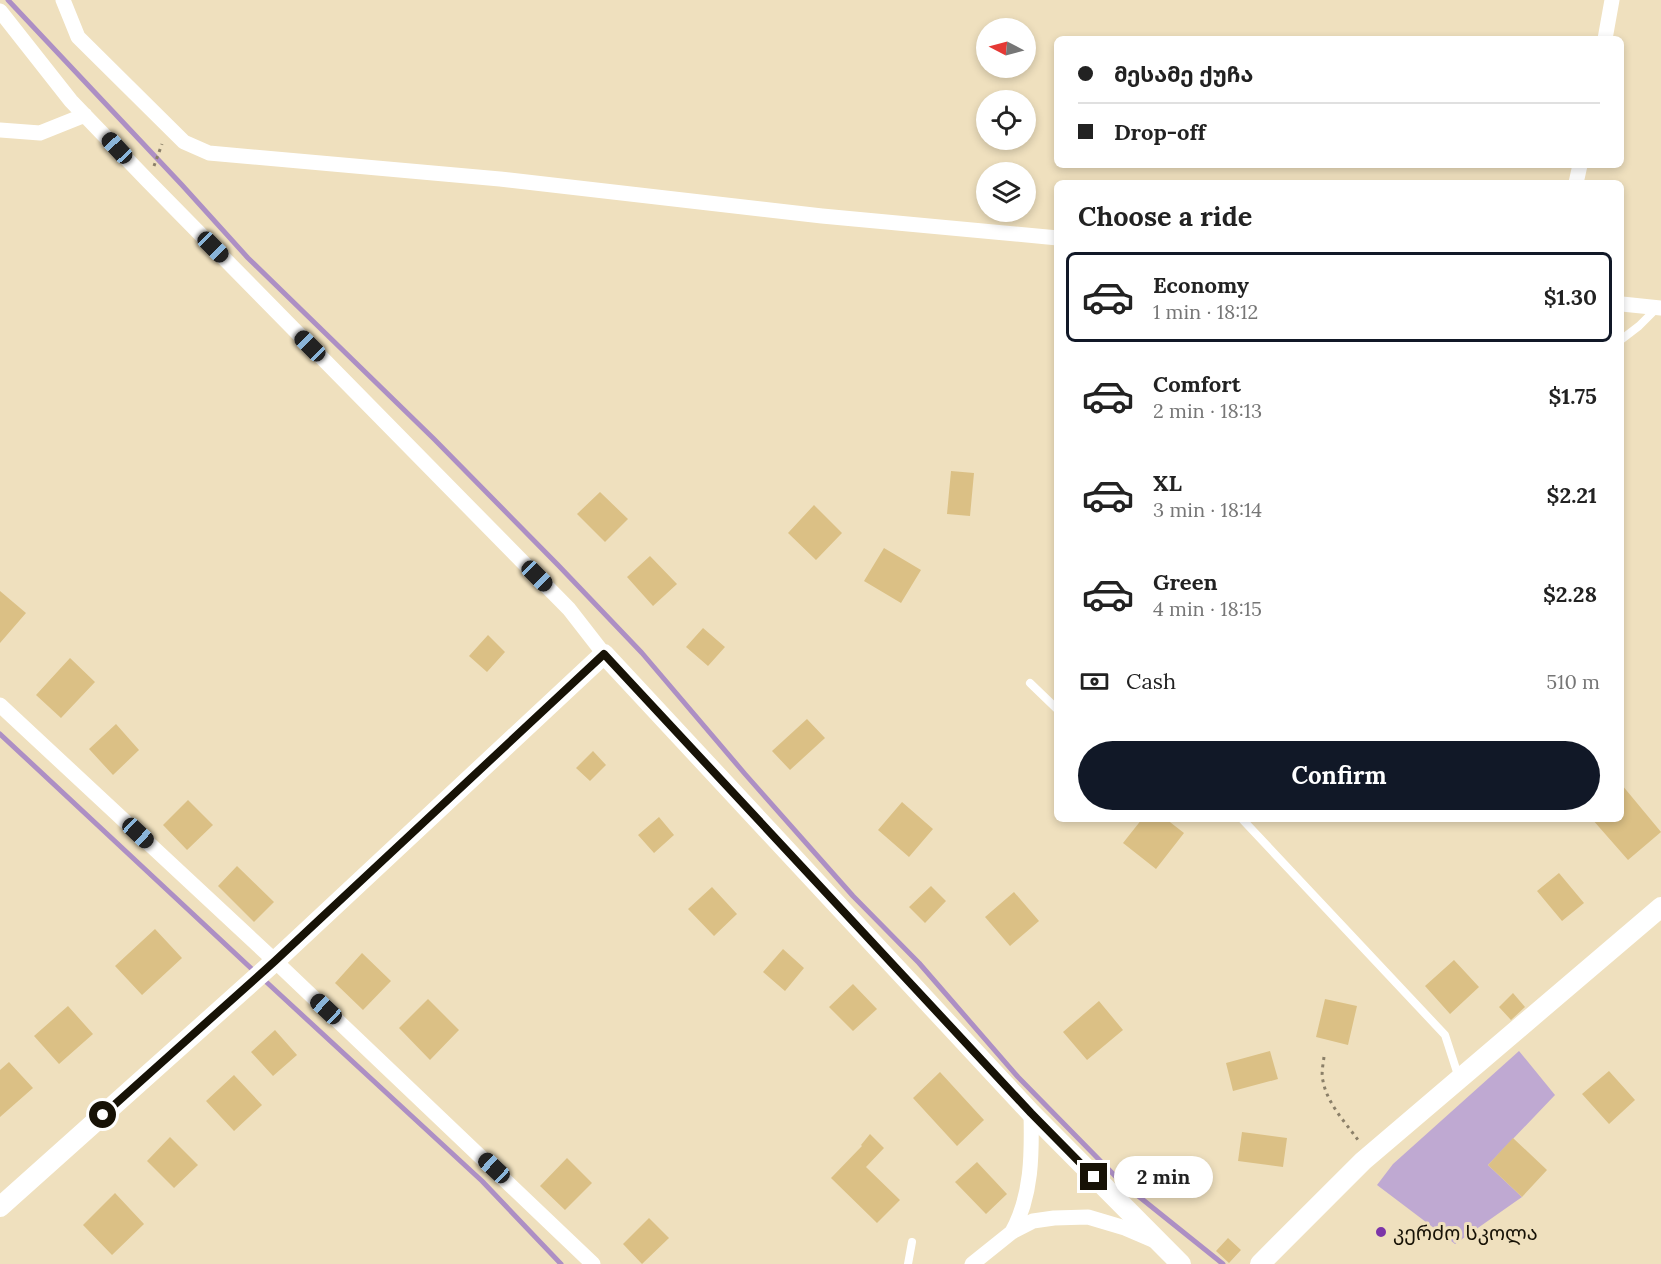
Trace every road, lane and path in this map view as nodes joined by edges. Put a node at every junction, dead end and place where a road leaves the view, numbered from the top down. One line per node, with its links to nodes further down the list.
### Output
1 (63, 0): 6 (street)
2 (1612, 0): 4 (street)
3 (0, 11): 5 (street)
4 (1606, 36)
5 (86, 115): 7 (street); 8 (street)
6 (169, 126): 8 (path); 9 (street)
7 (0, 130)
8 (148, 181): 13 (street)
9 (1054, 238)
10 (1624, 304): 11 (street)
11 (1659, 308): 12 (lane)
12 (1624, 337)
13 (604, 654): 19 (street); 22 (street)
14 (1030, 683): 16 (lane)
15 (0, 705): 19 (street)
16 (1054, 706)
17 (1245, 822): 21 (lane)
18 (1661, 907): 21 (street)
19 (275, 961): 24 (street); 29 (street)
20 (1324, 1057): 23 (path)
21 (1459, 1079): 23 (street)
22 (1031, 1113): 25 (street); 26 (street)
23 (1370, 1155): 28 (street)
24 (0, 1207)
25 (1012, 1232): 26 (street); 31 (street)
26 (1156, 1241): 32 (street)
27 (912, 1242): 30 (lane)
28 (1265, 1263)
29 (593, 1264)
30 (908, 1264)
31 (972, 1264)
32 (1181, 1264)

